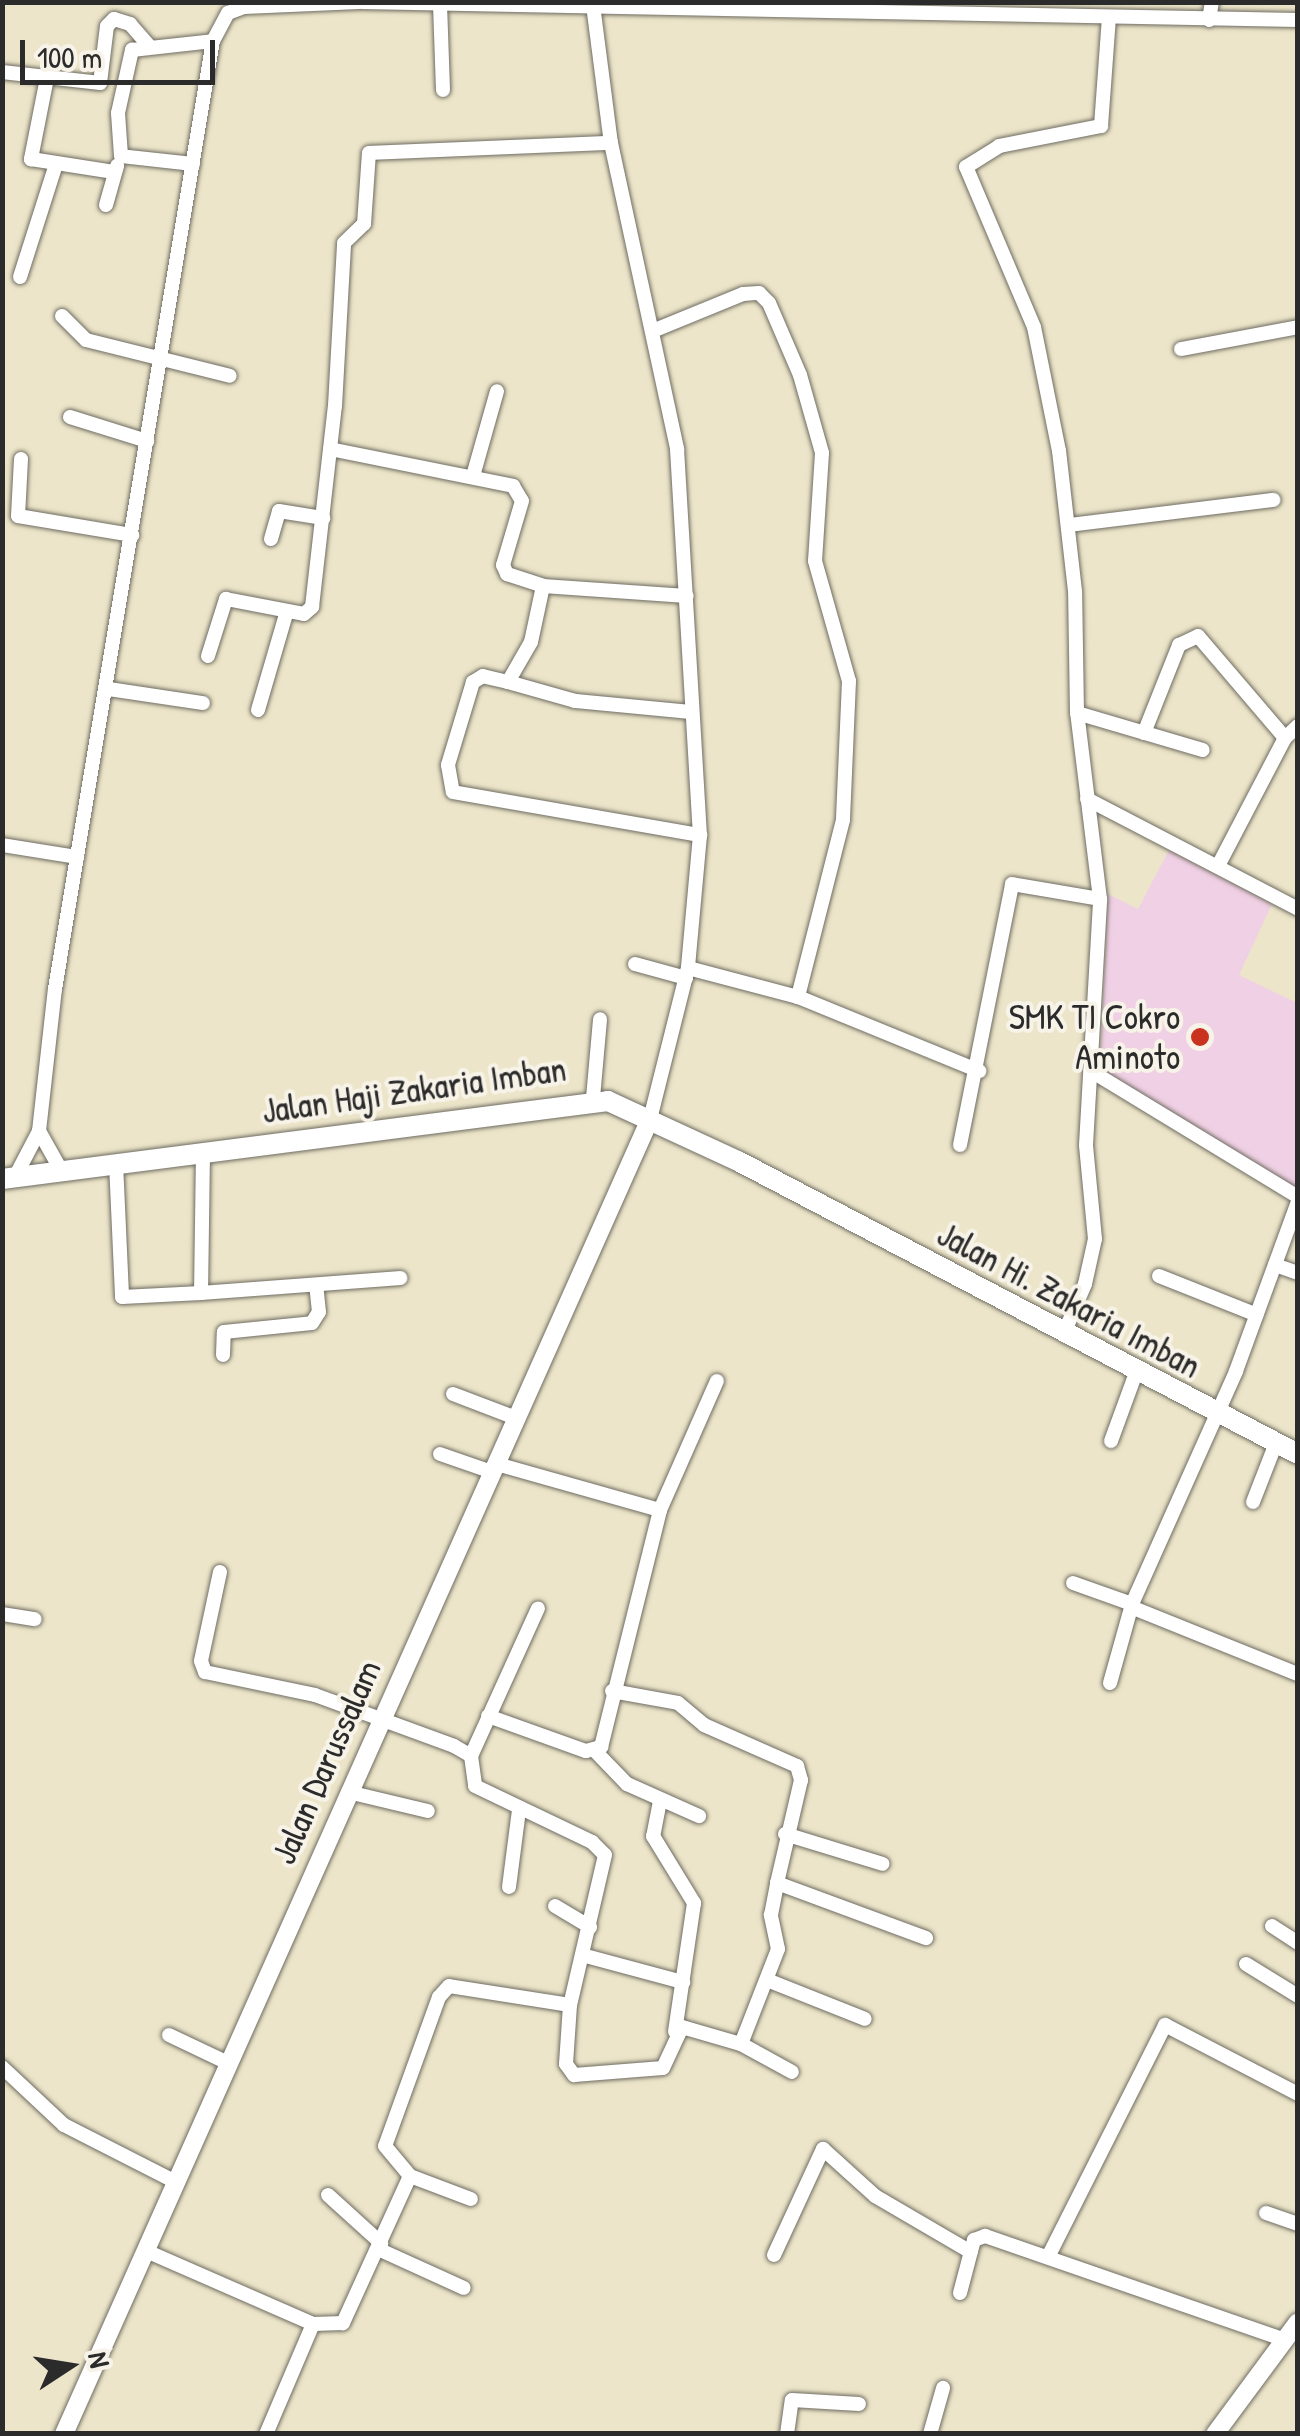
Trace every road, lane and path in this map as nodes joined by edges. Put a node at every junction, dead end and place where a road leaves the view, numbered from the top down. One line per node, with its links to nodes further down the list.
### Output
1 (361, 2): 3 (street); 6 (street)
2 (1212, 2): 9 (street)
3 (440, 4): 5 (street); 15 (street)
4 (676, 4): 5 (street); 7 (street)
5 (600, 5): 16 (street)
6 (228, 8): 11 (street)
7 (980, 8): 8 (street)
8 (1109, 17): 9 (street); 37 (street)
9 (1209, 20): 10 (street)
10 (1298, 20)
11 (213, 41): 12 (street); 19 (street)
12 (149, 46): 14 (street); 17 (street)
13 (2, 72): 14 (street)
14 (47, 78): 18 (street)
15 (443, 90)
16 (611, 143): 25 (street); 32 (street)
17 (121, 156): 19 (street); 20 (street)
18 (56, 164): 20 (street); 22 (street)
19 (193, 164): 27 (street)
20 (114, 172): 21 (street)
21 (106, 205)
22 (20, 277)
23 (62, 316): 27 (street)
24 (1298, 327): 26 (street)
25 (655, 330): 41 (street); 63 (street)
26 (1181, 349)
27 (161, 359): 28 (street); 31 (street)
28 (230, 376)
29 (497, 392): 34 (street)
30 (70, 417): 31 (street)
31 (147, 442): 38 (street)
32 (330, 449): 34 (street); 36 (street)
33 (21, 459): 38 (street)
34 (473, 476): 40 (street)
35 (1273, 500): 37 (street)
36 (324, 518): 39 (street); 42 (street)
37 (1069, 525): 49 (street)
38 (132, 535): 45 (street)
39 (270, 539)
40 (543, 586): 41 (street); 44 (street)
41 (687, 596): 48 (street)
42 (288, 611): 43 (street); 47 (street)
43 (208, 656)
44 (508, 682): 48 (street); 55 (street)
45 (109, 689): 46 (street); 57 (street)
46 (202, 704)
47 (258, 710)
48 (691, 712): 55 (street)
49 (1077, 713): 51 (street); 54 (street)
50 (1298, 726): 52 (street)
51 (1144, 732): 52 (street); 53 (street)
52 (1285, 738): 58 (street)
53 (1203, 750)
54 (1088, 799): 58 (street); 59 (street)
55 (700, 835): 62 (street)
56 (2, 846): 57 (street)
57 (77, 857): 69 (street)
58 (1219, 864): 60 (street)
59 (1100, 899): 65 (street); 66 (street)
60 (1298, 909)
61 (635, 964): 62 (street)
62 (687, 973): 63 (street); 68 (street)
63 (798, 997): 65 (street)
64 (600, 1019): 67 (street)
65 (978, 1071): 70 (street)
66 (1091, 1071): 75 (street); 84 (street)
67 (593, 1098): 68 (main road, Jalan Haji Zakaria Imban); 71 (main road, Jalan Haji Zakaria Imban)
68 (650, 1119): 76 (main road, Jalan Haji Zakaria Imban); 90 (street, Jalan Darussalam)
69 (40, 1130): 73 (street); 74 (street)
70 (960, 1145)
71 (203, 1152): 72 (main road, Jalan Haji Zakaria Imban); 82 (street)
72 (116, 1163): 73 (main road, Jalan Haji Zakaria Imban); 82 (street)
73 (61, 1170): 74 (main road, Jalan Haji Zakaria Imban)
74 (9, 1178)
75 (1298, 1199): 77 (street)
76 (812, 1201): 84 (main road, Jalan Hi. Zakaria Imban)
77 (1275, 1265): 78 (street); 83 (street)
78 (1298, 1273)
79 (1159, 1276): 83 (street)
80 (400, 1278): 81 (street)
81 (316, 1285): 82 (street); 85 (street)
82 (201, 1293)
83 (1258, 1316): 89 (street)
84 (1065, 1331): 86 (main road, Jalan Hi. Zakaria Imban)
85 (223, 1355)
86 (1137, 1370): 89 (main road, Jalan Hi. Zakaria Imban); 91 (street)
87 (717, 1381): 97 (street)
88 (453, 1394): 90 (street)
89 (1216, 1414): 92 (main road, Jalan Hi. Zakaria Imban); 100 (street)
90 (516, 1418): 95 (street, Jalan Darussalam)
91 (1111, 1442)
92 (1276, 1444): 94 (main road, Jalan Hi. Zakaria Imban); 96 (street)
93 (440, 1454): 95 (street)
94 (1298, 1454)
95 (494, 1468): 97 (street); 108 (street, Jalan Darussalam)
96 (1253, 1502)
97 (660, 1510): 106 (street)
98 (220, 1572): 108 (street)
99 (1073, 1582): 100 (street)
100 (1132, 1605): 104 (street); 105 (street)
101 (538, 1608): 107 (street)
102 (2, 1614): 103 (street)
103 (35, 1618)
104 (1298, 1674)
105 (1110, 1683)
106 (612, 1691): 109 (street); 116 (street)
107 (488, 1716): 109 (street); 110 (street)
108 (382, 1717): 110 (street); 111 (street, Jalan Darussalam)
109 (596, 1752): 112 (street)
110 (471, 1756): 113 (street)
111 (348, 1792): 114 (street); 135 (street, Jalan Darussalam)
112 (660, 1801): 115 (street); 128 (street)
113 (519, 1810): 119 (street); 122 (street)
114 (428, 1811)
115 (698, 1816)
116 (785, 1834): 117 (street); 118 (street)
117 (882, 1864)
118 (778, 1883): 123 (street); 127 (street)
119 (509, 1887)
120 (556, 1906): 122 (street)
121 (1272, 1926): 124 (street)
122 (590, 1927): 125 (street)
123 (926, 1938)
124 (1298, 1943)
125 (582, 1955): 128 (street); 130 (street)
126 (1246, 1964): 129 (street)
127 (767, 1980): 131 (street); 134 (street)
128 (682, 1982): 132 (street)
129 (1298, 1996)
130 (570, 2005): 132 (street); 139 (street)
131 (866, 2019)
132 (675, 2032): 134 (street)
133 (169, 2035): 135 (street)
134 (741, 2044): 137 (street)
135 (228, 2063): 140 (street, Jalan Darussalam)
136 (2, 2066): 140 (street)
137 (792, 2072)
138 (1298, 2094): 149 (street)
139 (410, 2176): 142 (street); 145 (street)
140 (176, 2182): 146 (street, Jalan Darussalam)
141 (328, 2195): 145 (street)
142 (471, 2199)
143 (1266, 2213): 144 (street)
144 (1298, 2224)
145 (380, 2246): 150 (street); 153 (street)
146 (146, 2251): 153 (street); 157 (street, Jalan Darussalam)
147 (971, 2252): 148 (street); 149 (street); 151 (street)
148 (774, 2255)
149 (1048, 2256): 154 (street)
150 (464, 2288)
151 (960, 2293)
152 (1298, 2322): 154 (street)
153 (314, 2324): 158 (street)
154 (1285, 2340): 161 (street)
155 (943, 2388): 160 (street)
156 (859, 2404): 159 (street)
157 (64, 2434)
158 (266, 2434)
159 (787, 2434)
160 (930, 2434)
161 (1215, 2434)

